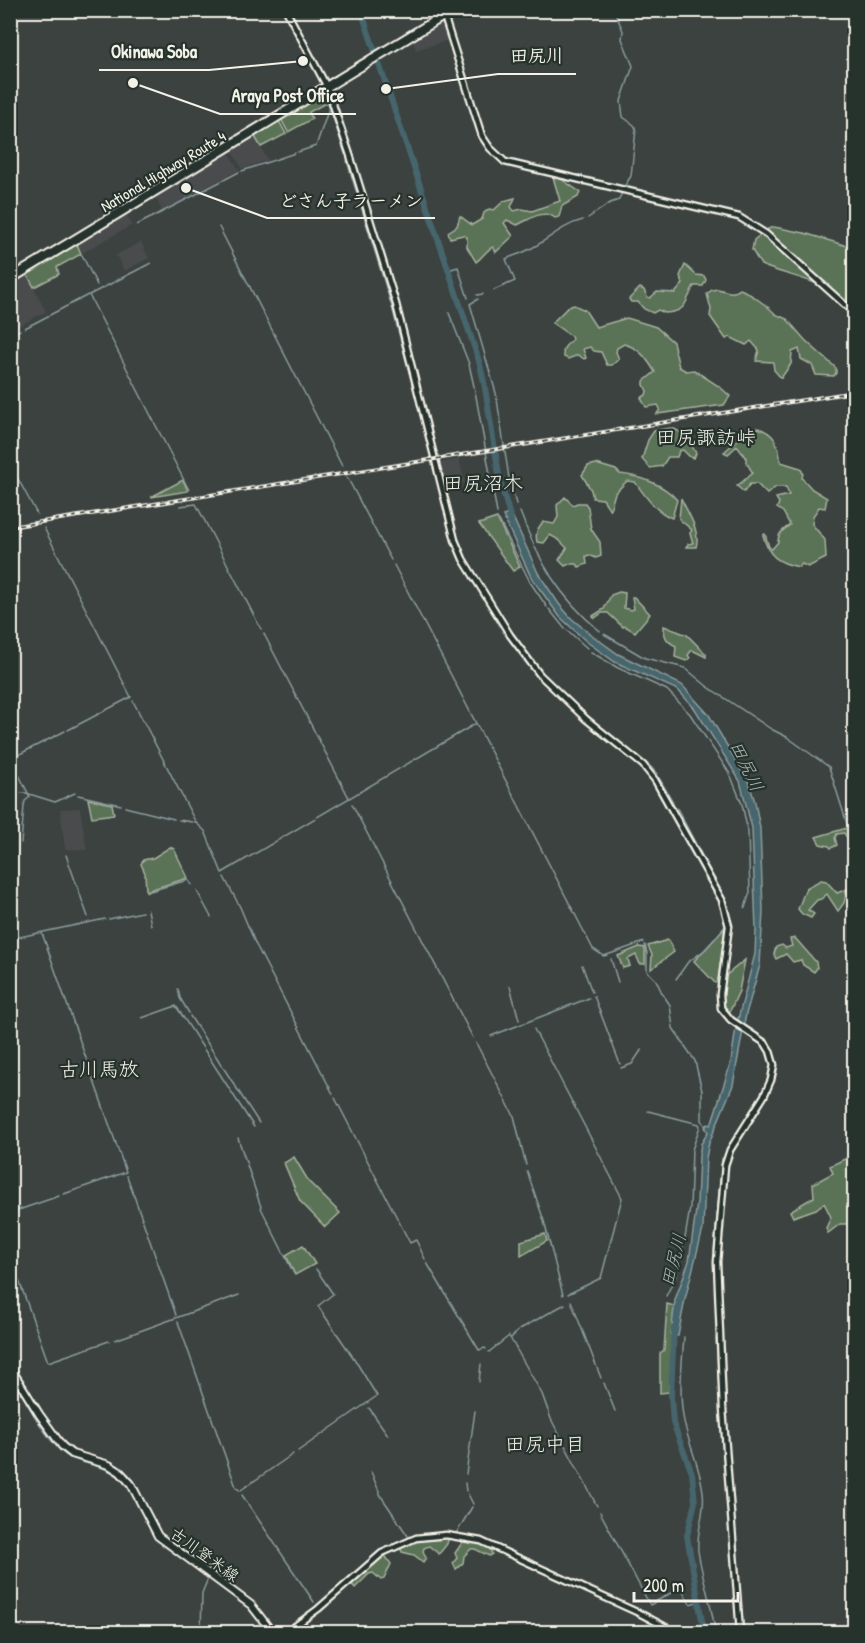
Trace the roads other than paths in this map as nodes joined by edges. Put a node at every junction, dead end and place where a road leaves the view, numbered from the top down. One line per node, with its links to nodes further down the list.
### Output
1 (286, 10): 4 (street)
2 (453, 10): 3 (highway, National Highway Route 4)
3 (443, 13): 4 (highway, National Highway Route 4); 6 (street)
4 (327, 87): 5 (highway, National Highway Route 4); 11 (street)
5 (10, 279)
6 (855, 313)
7 (10, 1367): 8 (main road, 古川登米線)
8 (272, 1632)
9 (287, 1632): 10 (street)
10 (675, 1632)
11 (740, 1632)

